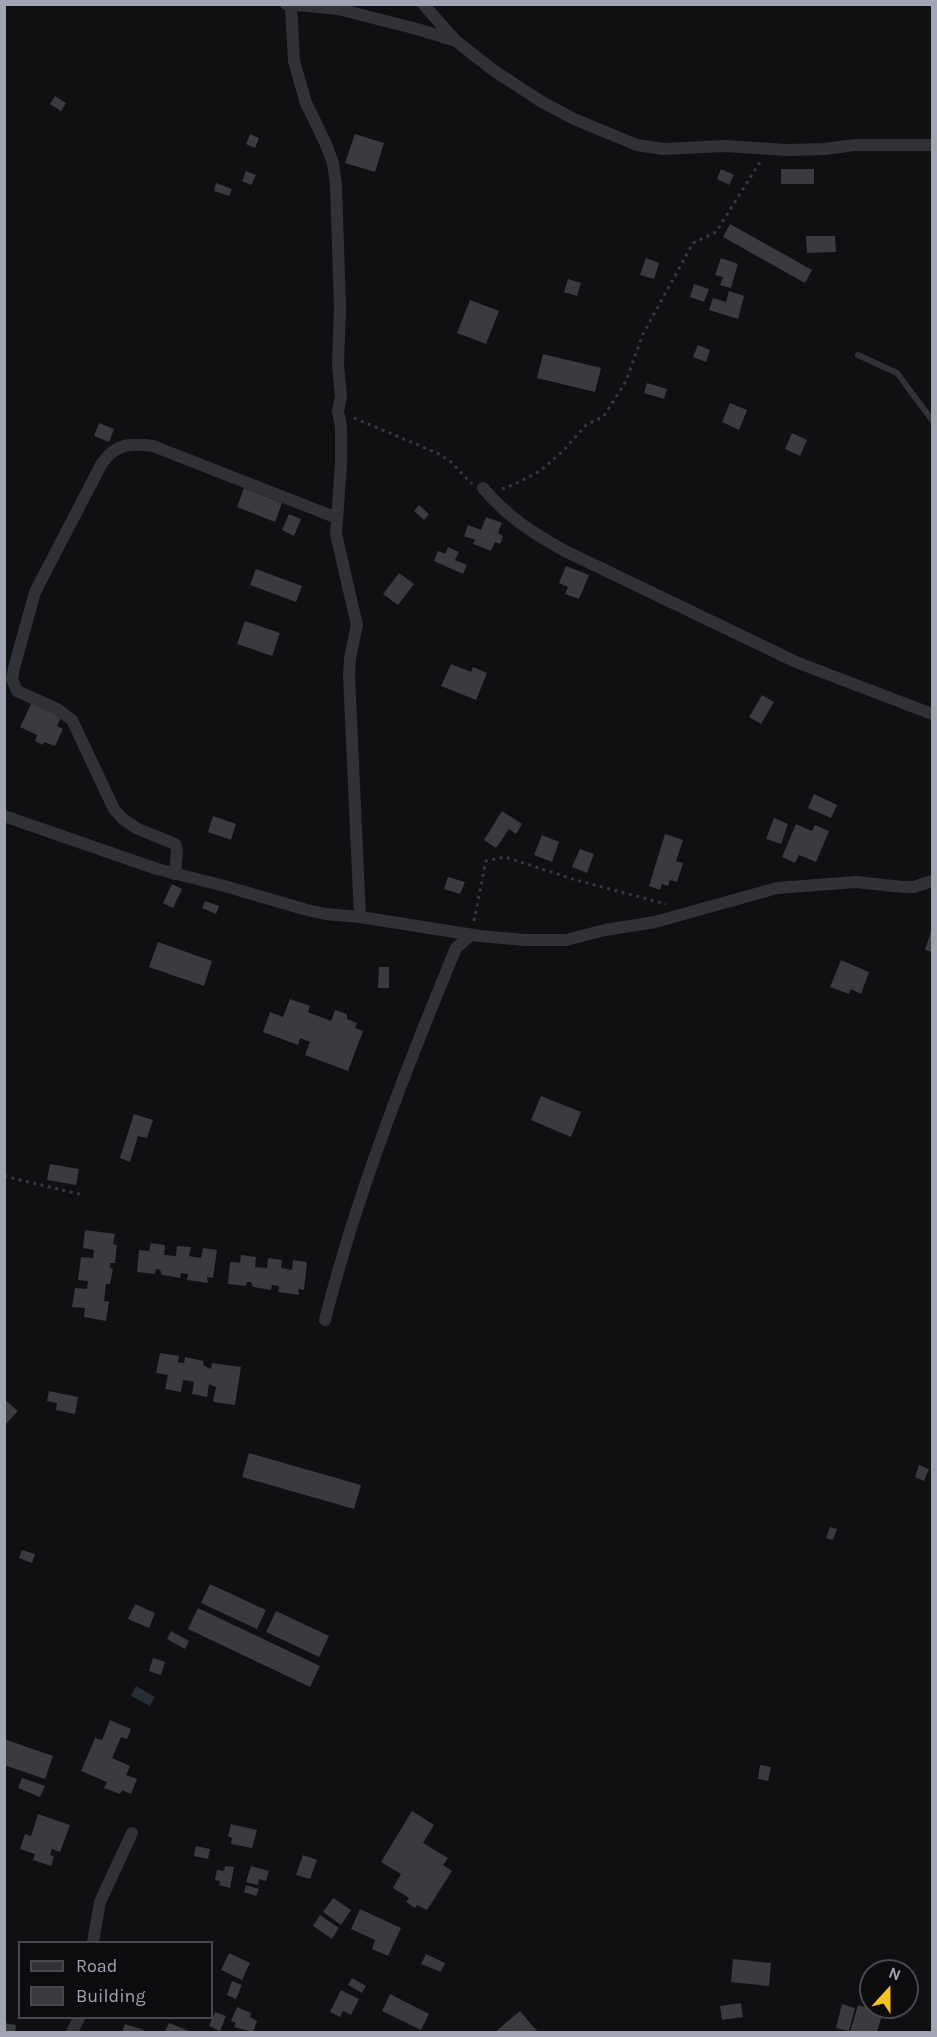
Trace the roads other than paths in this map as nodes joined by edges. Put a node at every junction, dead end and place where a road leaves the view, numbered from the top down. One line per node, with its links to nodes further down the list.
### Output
1 (423, 4): 3 (street)
2 (289, 5): 3 (street); 8 (street)
3 (456, 41): 4 (street)
4 (933, 145)
5 (858, 355): 6 (lane)
6 (933, 420)
7 (483, 488): 9 (street)
8 (337, 518): 11 (street); 13 (street)
9 (933, 714)
10 (4, 816): 11 (street)
11 (175, 874): 13 (street)
12 (933, 881): 14 (street)
13 (360, 917): 14 (street)
14 (471, 935): 15 (street)
15 (325, 1320)
16 (132, 1833): 17 (street)
17 (93, 1941)

